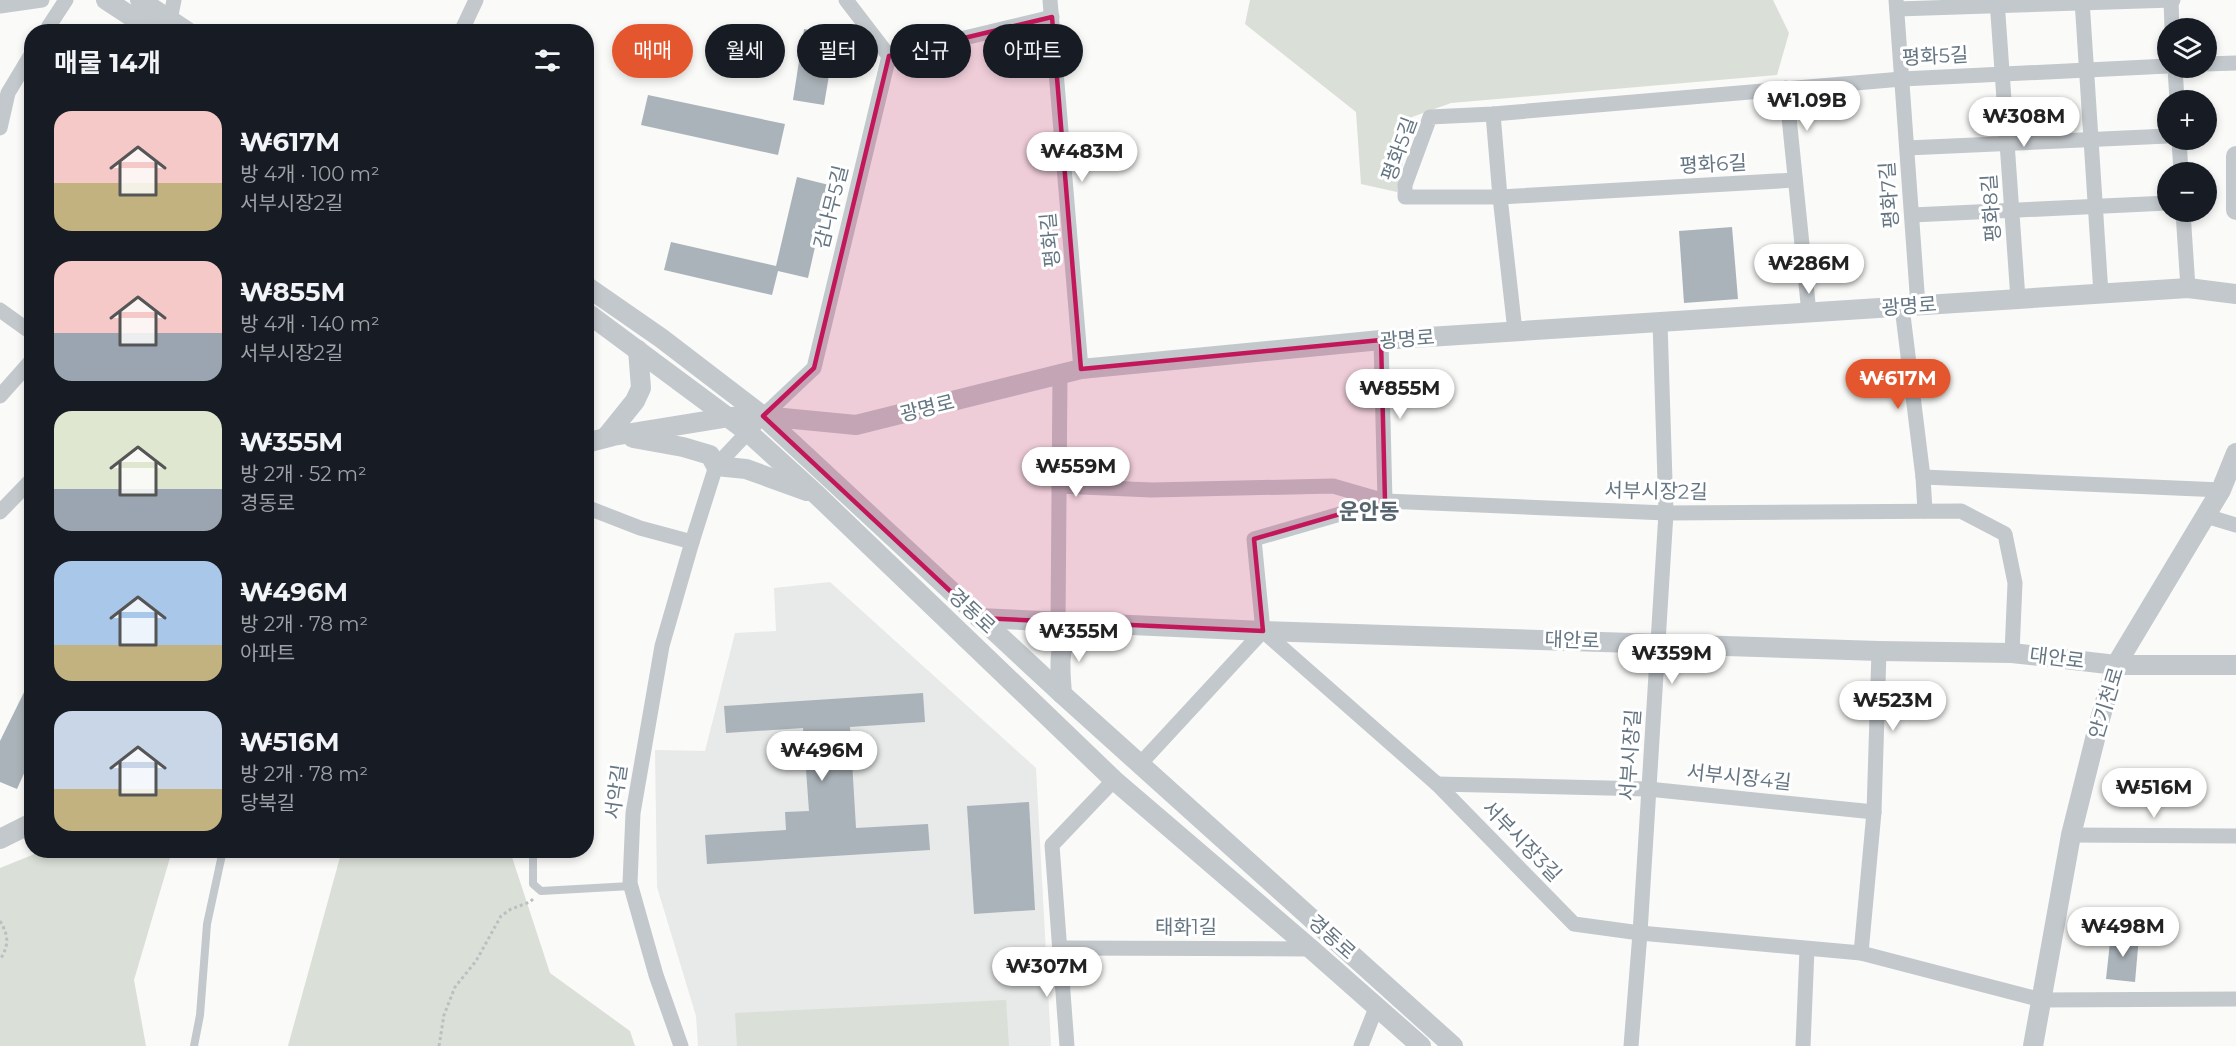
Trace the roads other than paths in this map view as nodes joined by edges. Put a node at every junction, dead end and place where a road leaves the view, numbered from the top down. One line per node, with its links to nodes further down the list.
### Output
1 (42, 0): 13 (street)
2 (66, 0): 16 (street)
3 (106, 0): 17 (street)
4 (140, 0): 18 (street)
5 (174, 0): 19 (street)
6 (476, 0): 20 (street)
7 (846, 0): 21 (street)
8 (1050, 0): 14 (street, 평화길)
9 (2172, 0): 10 (street); 15 (street)
10 (2082, 2): 11 (street); 26 (street)
11 (1998, 3): 12 (street, 평화7길); 27 (street, 평화8길)
12 (1896, 4): 28 (street, 평화7길)
13 (0, 6)
14 (1052, 17): 21 (street); 60 (street, 평화길)
15 (2172, 18)
16 (50, 24)
17 (158, 24)
18 (160, 24)
19 (163, 24)
20 (465, 24)
21 (889, 56): 63 (street, 감나무5길)
22 (2236, 63): 23 (street)
23 (2217, 64)
24 (24, 66): 31 (street)
25 (2157, 67): 26 (street, 평화5길)
26 (2086, 70): 27 (street, 평화5길); 33 (street)
27 (2002, 74): 28 (street, 평화5길); 34 (street, 평화8길)
28 (1902, 79): 29 (street, 평화5길); 35 (street, 평화7길)
29 (1786, 88): 30 (street, 평화5길); 37 (street)
30 (1493, 114): 38 (street); 38 (street, 평화5길)
31 (0, 128)
32 (2157, 136): 33 (street)
33 (2091, 139): 34 (street); 40 (street)
34 (2007, 143): 35 (street); 41 (street, 평화8길)
35 (1907, 148): 43 (street, 평화7길)
36 (2236, 156): 42 (street)
37 (1796, 180): 38 (street, 평화6길); 52 (street)
38 (1500, 197): 56 (street)
39 (2157, 203): 40 (street)
40 (2095, 206): 41 (street); 47 (street)
41 (2012, 210): 43 (street); 49 (street, 평화8길)
42 (2236, 210)
43 (1912, 215): 50 (street, 평화7길)
44 (2184, 222): 45 (street)
45 (2188, 288): 47 (street, 광명로); 48 (street, 광명로)
46 (594, 292): 63 (street, 경동로)
47 (2101, 294): 49 (street, 광명로)
48 (2236, 294)
49 (2019, 299): 50 (street, 광명로)
50 (1910, 306): 52 (street, 광명로); 70 (street)
51 (0, 309): 55 (street)
52 (1809, 314): 54 (street, 광명로)
53 (594, 318): 58 (street, 경동로)
54 (1660, 322): 56 (street, 광명로); 79 (street, 서부시장길)
55 (24, 327)
56 (1515, 332): 57 (street, 광명로)
57 (1381, 340): 60 (street, 광명로); 75 (street)
58 (638, 350): 64 (street, 경동로); 66 (street)
59 (24, 369): 62 (street)
60 (1081, 369): 61 (street, 광명로)
61 (1060, 374): 63 (street, 광명로); 71 (street)
62 (0, 396)
63 (763, 416): 64 (street, 광명로); 65 (street, 서악길); 83 (street, 경동로)
64 (730, 417): 65 (street, 경동로); 66 (street, 광명로)
65 (749, 433): 69 (street, 서악길); 74 (street, 경동로)
66 (610, 436): 67 (street, 광명로); 69 (street)
67 (594, 441)
68 (2236, 453): 73 (street, 안기천로)
69 (716, 466): 74 (street); 82 (street, 서악길)
70 (1923, 477): 73 (street); 77 (street)
71 (1059, 486): 75 (street); 84 (street)
72 (24, 487): 78 (street)
73 (2221, 490): 80 (street, 안기천로)
74 (817, 495): 94 (street, 경동로)
75 (1385, 501): 79 (street, 서부시장2길); 86 (street, 서부시장2길)
76 (594, 510): 82 (street)
77 (1925, 511): 79 (street, 서부시장2길); 89 (street, 서부시장2길)
78 (0, 512)
79 (1666, 513): 87 (street, 서부시장길)
80 (2206, 516): 81 (street); 90 (street, 안기천로)
81 (2236, 525)
82 (692, 542): 104 (street, 서악길)
83 (979, 618): 84 (street, 대안로); 92 (street, 경동로)
84 (1058, 622): 85 (street, 대안로)
85 (1081, 623): 86 (street, 대안로); 92 (street)
86 (1263, 631): 87 (street, 대안로); 93 (street); 95 (street, 서부시장3길)
87 (1659, 643): 88 (street, 대안로); 96 (street, 서부시장길)
88 (1879, 651): 89 (street, 대안로); 97 (street)
89 (2012, 653): 90 (street, 대안로)
90 (2116, 665): 91 (street, 대안로); 99 (street, 안기천로)
91 (2236, 665)
92 (1062, 693): 93 (street, 경동로)
93 (1140, 765): 118 (street, 경동로)
94 (1113, 780): 106 (street); 107 (street, 경동로)
95 (1437, 784): 96 (street, 서부시장4길); 105 (street, 서부시장3길)
96 (1648, 789): 97 (street, 서부시장4길); 105 (street, 서부시장길)
97 (1874, 812): 109 (street)
98 (24, 827): 101 (street)
99 (2071, 835): 100 (street); 111 (street, 안기천로)
100 (2236, 836)
101 (0, 839)
102 (221, 858): 113 (lane)
103 (533, 858): 104 (lane)
104 (631, 886): 114 (street, 서악길)
105 (1640, 933): 108 (street, 서부시장3길); 119 (street, 서부시장길)
106 (1061, 948): 107 (street, 태화1길); 115 (street)
107 (1311, 948): 112 (street, 경동로)
108 (1808, 949): 109 (street, 서부시장3길); 120 (street)
109 (1861, 953): 111 (street, 서부시장3길)
110 (2236, 999): 111 (street, 서부시장3길)
111 (2042, 1000): 121 (street, 안기천로)
112 (1376, 1008): 116 (street); 117 (street, 경동로)
113 (194, 1046)
114 (681, 1046)
115 (1067, 1046)
116 (1361, 1046)
117 (1421, 1046)
118 (1453, 1046)
119 (1631, 1046)
120 (1803, 1046)
121 (2033, 1046)

